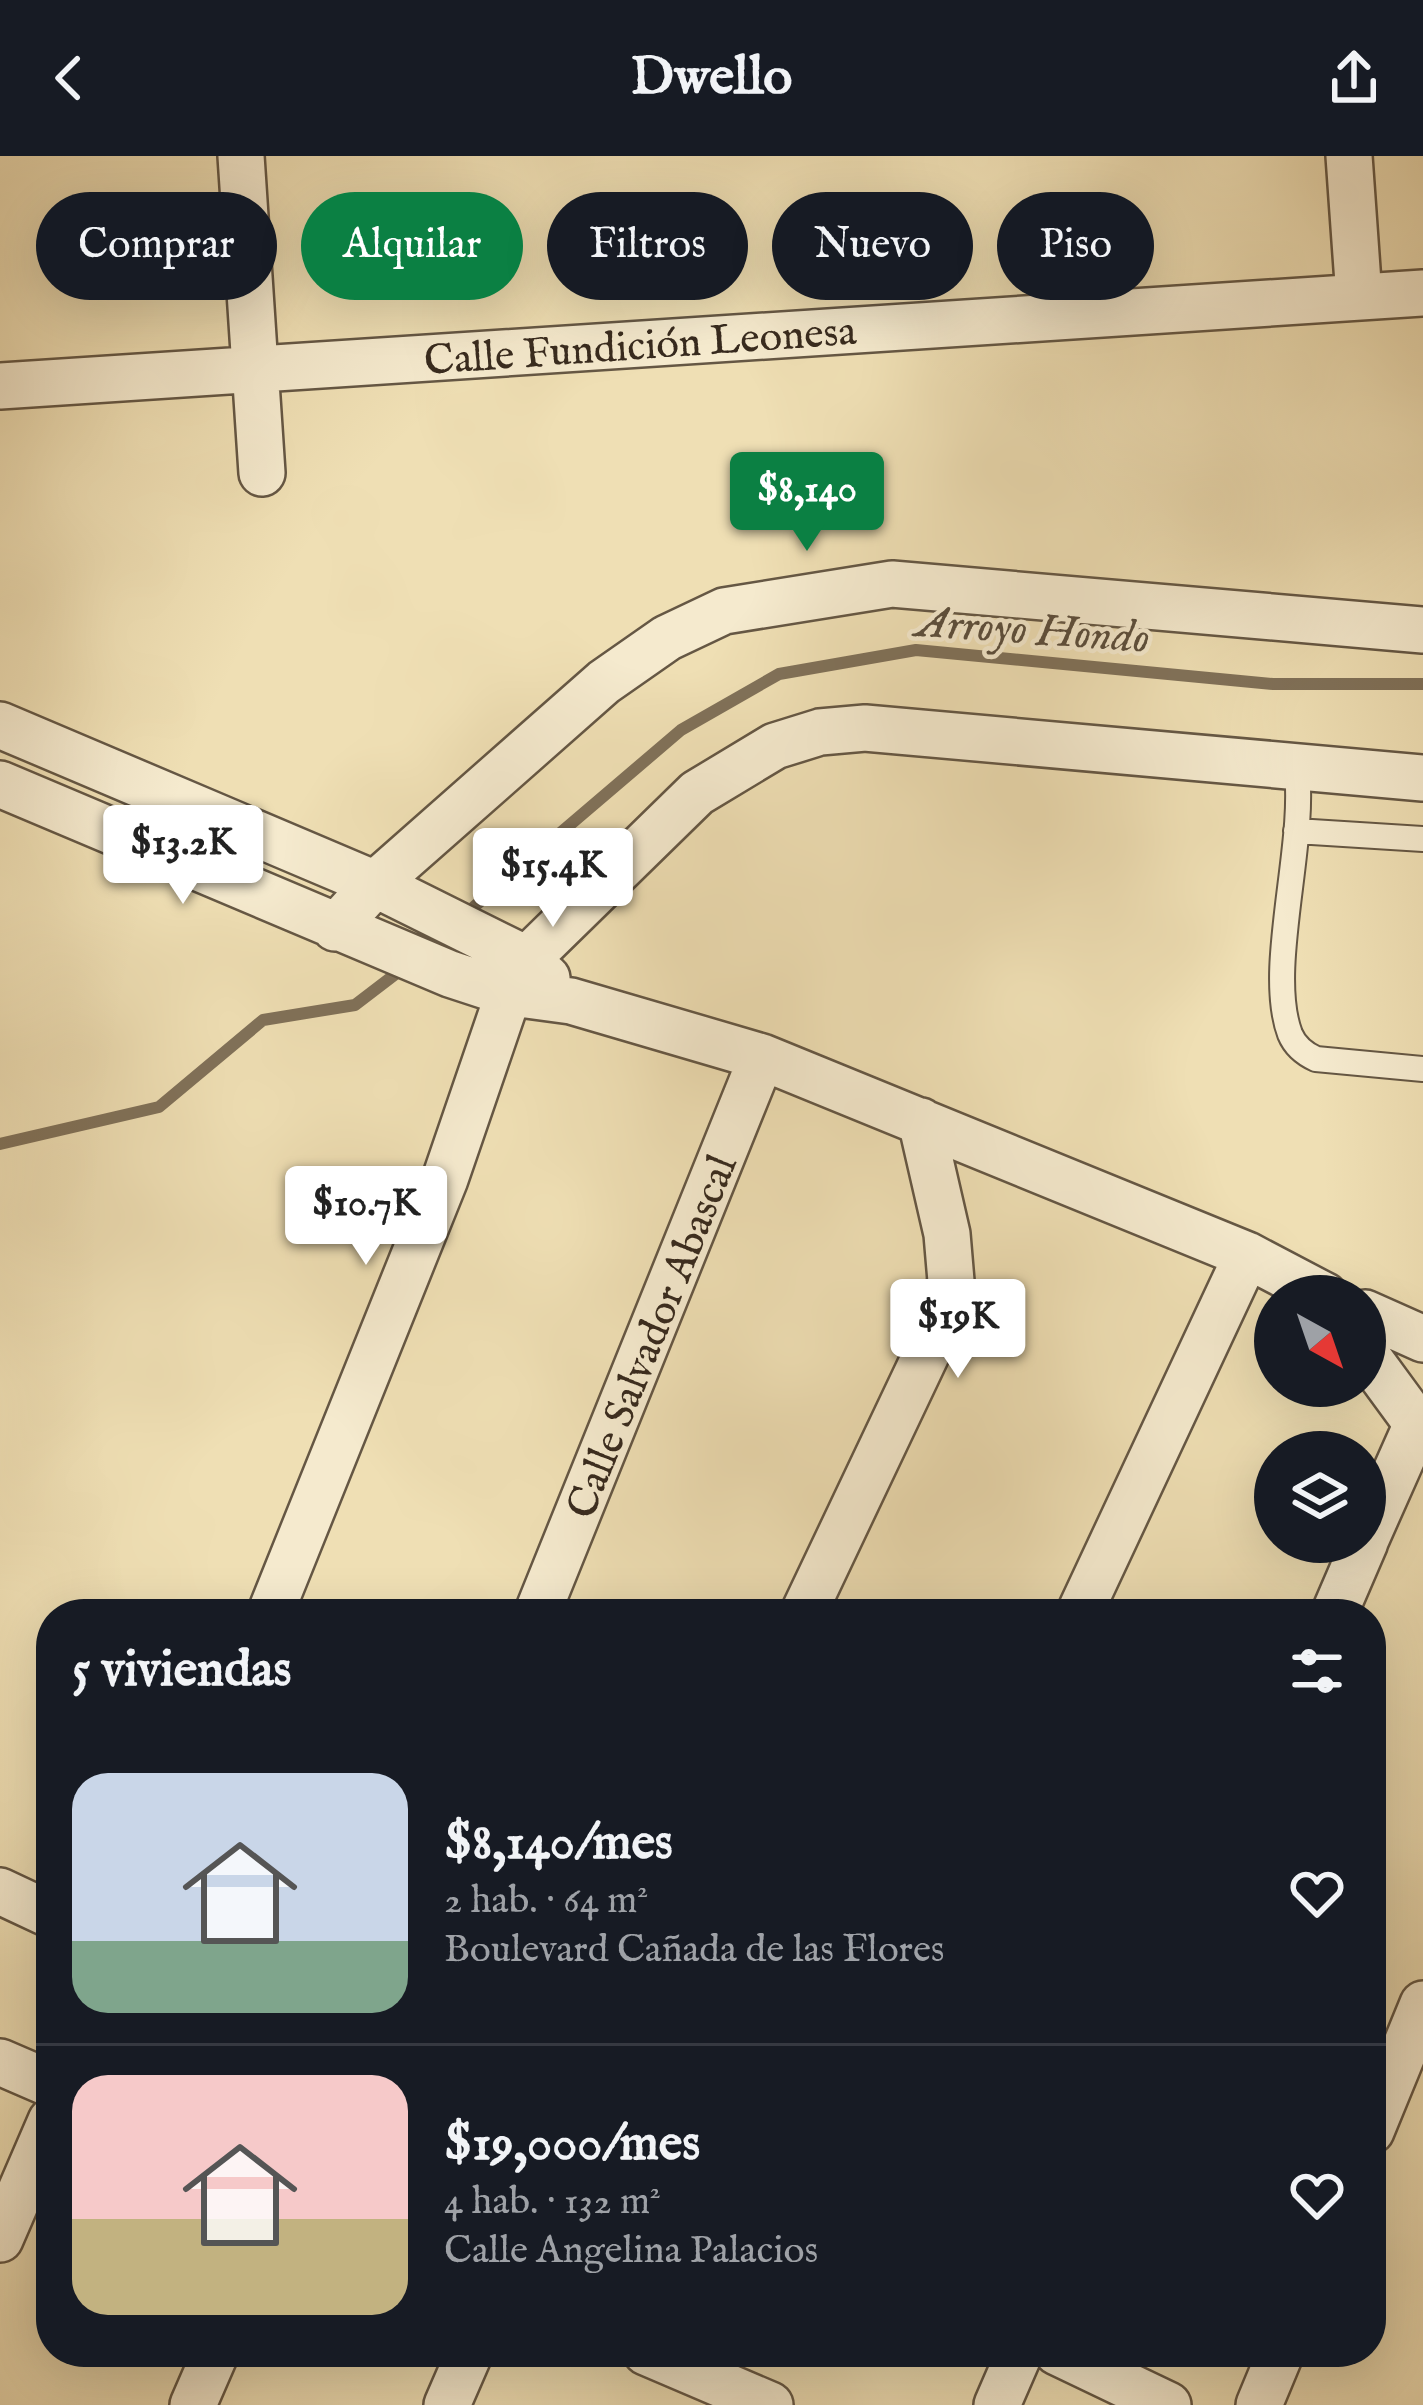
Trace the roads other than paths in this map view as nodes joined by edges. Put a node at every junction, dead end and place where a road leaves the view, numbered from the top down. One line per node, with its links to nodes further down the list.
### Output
1 (241, 156): 5 (street)
2 (1348, 156): 4 (street)
3 (1423, 293): 4 (street, Calle Fundición Leonesa)
4 (1359, 297): 5 (street, Calle Fundición Leonesa)
5 (254, 369): 6 (street, Calle Fundición Leonesa); 7 (street)
6 (0, 386)
7 (262, 473)
8 (1423, 629): 15 (street)
9 (0, 725): 15 (street)
10 (1296, 764): 11 (street); 13 (lane); 17 (street)
11 (1423, 778)
12 (0, 784): 16 (street)
13 (1296, 831): 14 (lane); 19 (lane)
14 (1423, 839)
15 (376, 884): 16 (street); 17 (street)
16 (335, 928): 17 (street)
17 (515, 975): 18 (street); 29 (street)
18 (762, 1058): 20 (street); 30 (street, Calle Salvador Abascal)
19 (1423, 1069)
20 (921, 1121): 21 (street); 31 (street)
21 (1247, 1255): 22 (street); 32 (street)
22 (1285, 1275)
23 (1386, 1322): 24 (street)
24 (1423, 1339)
25 (1386, 1380): 26 (street)
26 (1420, 1424): 27 (street)
27 (1386, 1496)
28 (1356, 1563): 33 (street)
29 (276, 1599)
30 (543, 1599)
31 (810, 1599)
32 (1086, 1599)
33 (1340, 1599)
34 (0, 1891): 35 (street)
35 (36, 1908)
36 (1423, 2004): 39 (street)
37 (0, 2062): 38 (street)
38 (36, 2078)
39 (1386, 2094)
40 (36, 2156): 41 (street)
41 (0, 2239)
42 (209, 2367): 49 (street)
43 (463, 2367): 50 (street)
44 (687, 2367): 48 (street)
45 (1013, 2367): 51 (street)
46 (1088, 2367): 52 (street)
47 (1275, 2367): 53 (street)
48 (744, 2388)
49 (193, 2405)
50 (447, 2405)
51 (997, 2405)
52 (1168, 2405)
53 (1259, 2405)

